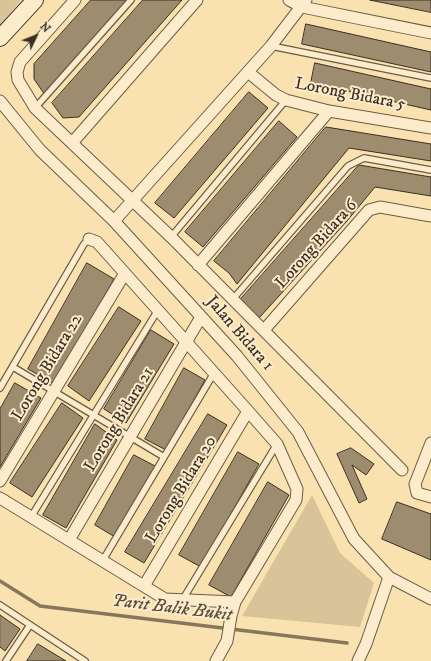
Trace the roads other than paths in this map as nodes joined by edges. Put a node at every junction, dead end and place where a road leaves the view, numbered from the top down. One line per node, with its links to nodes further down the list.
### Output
1 (34, 0): 8 (main road)
2 (75, 0): 14 (street)
3 (131, 0): 14 (lane)
4 (197, 0): 17 (street)
5 (289, 0): 6 (street)
6 (304, 4): 7 (street); 9 (street)
7 (431, 33)
8 (0, 38)
9 (271, 46): 10 (street); 11 (lane)
10 (248, 72): 12 (street, Lorong Bidara 5); 19 (street)
11 (431, 78)
12 (286, 100): 15 (street, Lorong Bidara 5); 22 (lane)
13 (0, 101): 21 (street, Jalan Bidara 1)
14 (35, 108): 17 (street)
15 (329, 111): 16 (street, Lorong Bidara 5); 24 (street)
16 (431, 128)
17 (72, 142): 19 (street)
18 (431, 170): 26 (lane)
19 (133, 200): 21 (street); 22 (street)
20 (431, 216): 29 (street, Lorong Bidara 6)
21 (114, 220): 28 (street, Jalan Bidara 1)
22 (171, 237): 24 (street)
23 (89, 239): 25 (street); 31 (lane)
24 (198, 264): 26 (street)
25 (124, 273): 27 (street); 34 (street, Lorong Bidara 22)
26 (233, 299): 29 (street)
27 (158, 310): 30 (street); 36 (lane)
28 (201, 317): 30 (street, Lorong Bidara 21); 48 (street, Jalan Bidara 1)
29 (264, 330): 41 (street)
30 (186, 342): 32 (street); 37 (street, Lorong Bidara 21)
31 (13, 367): 33 (lane); 34 (lane)
32 (214, 373): 35 (street); 40 (lane)
33 (0, 388)
34 (54, 391): 36 (lane); 42 (street, Lorong Bidara 22)
35 (248, 411): 38 (street); 49 (street, Lorong Bidara 20)
36 (93, 415): 37 (lane); 45 (lane)
37 (130, 437): 40 (lane); 46 (street, Lorong Bidara 21)
38 (277, 444): 50 (lane); 52 (street)
39 (430, 448): 43 (street)
40 (164, 457): 47 (lane)
41 (402, 470)
42 (0, 481)
43 (431, 497)
44 (0, 498): 45 (street)
45 (31, 517): 46 (street)
46 (69, 540): 47 (street)
47 (103, 560): 49 (street)
48 (389, 577): 51 (street, Jalan Bidara 1); 58 (street)
49 (144, 586): 50 (street)
50 (183, 599): 52 (street)
51 (431, 599)
52 (236, 602): 57 (street)
53 (0, 605): 54 (lane)
54 (30, 625): 55 (lane); 56 (lane)
55 (6, 661)
56 (84, 661)
57 (216, 661)
58 (358, 661)

